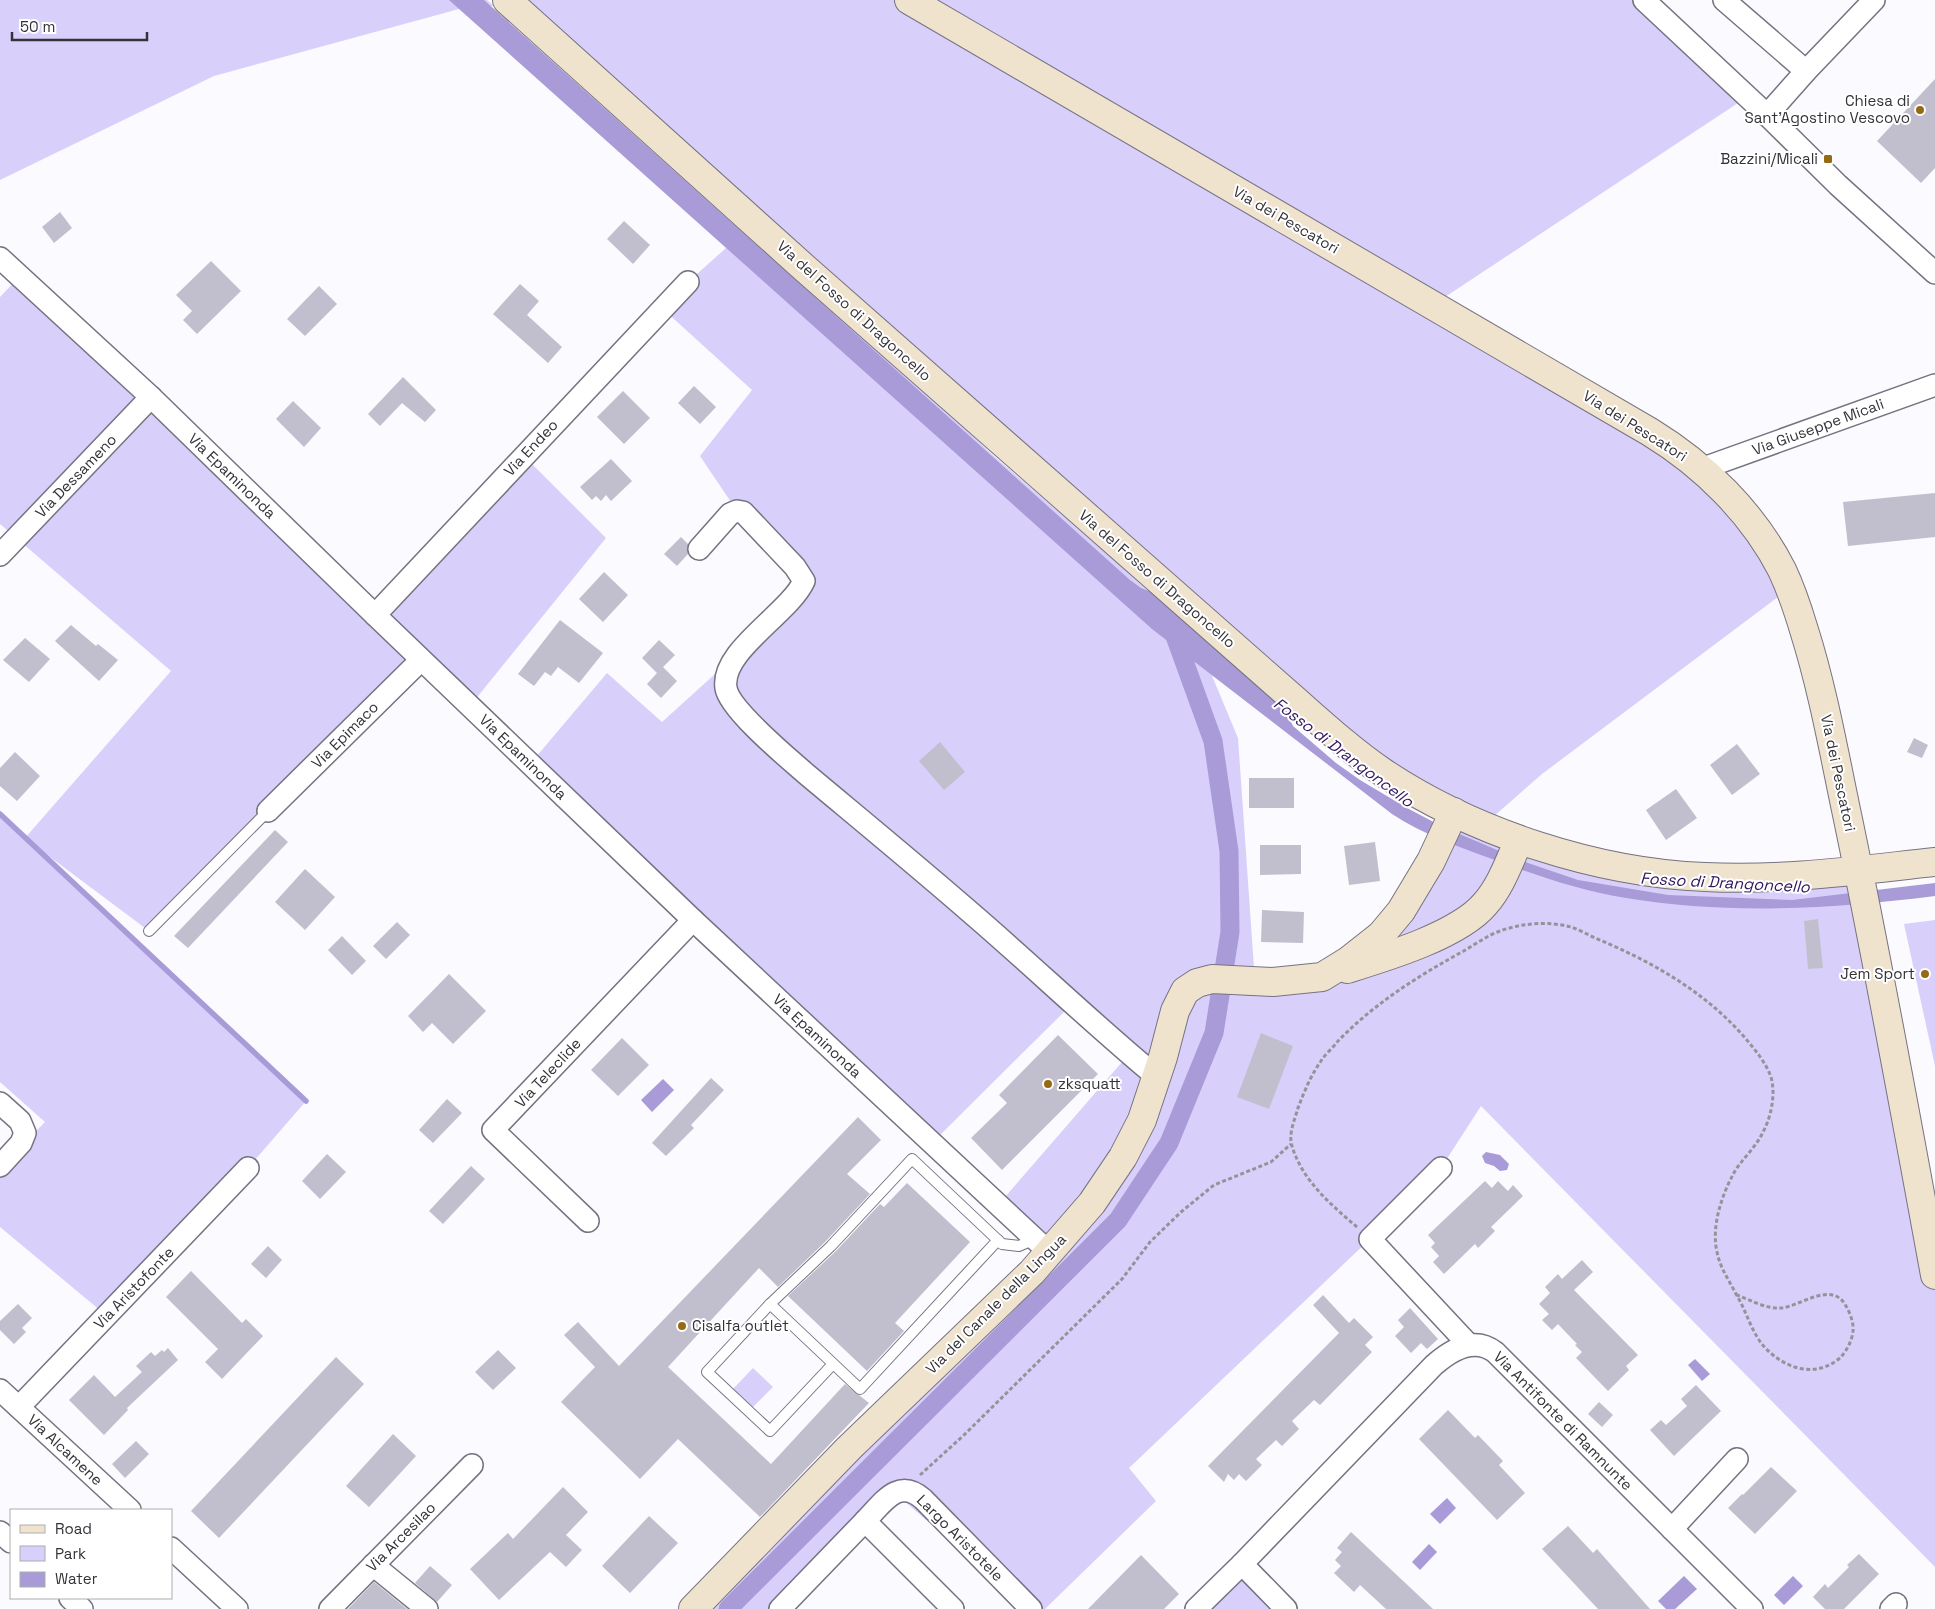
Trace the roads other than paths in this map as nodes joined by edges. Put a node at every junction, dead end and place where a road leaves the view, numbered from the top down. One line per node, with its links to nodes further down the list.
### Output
1 (507, 0): 19 (street, Via del Fosso di Dragoncello)
2 (909, 0): 13 (street, Via dei Pescatori)
3 (1644, 0): 7 (street)
4 (1724, 0): 6 (street)
5 (1874, 0): 6 (street)
6 (1806, 71): 7 (street)
7 (1767, 115): 9 (street)
8 (0, 258): 12 (street, Via Epaminonda)
9 (1935, 273)
10 (688, 282): 16 (street, Via Endeo)
11 (1935, 386): 13 (street, Via Giuseppe Micali)
12 (151, 397): 15 (street, Via Dessameno); 16 (street, Via Epaminonda)
13 (1702, 469): 22 (street, Via dei Pescatori)
14 (698, 550): 28 (street)
15 (0, 555)
16 (374, 615): 17 (street, Via Epaminonda)
17 (421, 660): 18 (street, Via Epimaco); 24 (street, Via Epaminonda)
18 (268, 811): 25 (lane)
19 (1452, 815): 20 (street, Via del Fosso di Dragoncello); 23 (street, Via del Canale della Lingua)
20 (1517, 843): 22 (street, Via del Fosso di Dragoncello); 26 (street)
21 (1935, 862): 22 (street, Via del Fosso di Dragoncello)
22 (1860, 878): 36 (street, Via dei Pescatori)
23 (1401, 911): 26 (street); 27 (street, Via del Canale della Lingua)
24 (693, 920): 33 (street, Via Teleclide); 35 (street, Via Epaminonda)
25 (149, 931)
26 (1423, 942): 27 (street)
27 (1322, 977): 28 (street, Via del Canale della Lingua)
28 (1157, 1077): 35 (street, Via del Canale della Lingua)
29 (0, 1103): 30 (street)
30 (0, 1166)
31 (248, 1168): 41 (street, Via Aristofonte)
32 (1441, 1168): 38 (street)
33 (588, 1221)
34 (998, 1240): 35 (lane); 37 (lane); 39 (lane)
35 (1042, 1246): 57 (street, Via del Canale della Lingua)
36 (1935, 1275)
37 (770, 1304): 39 (lane); 39 (lane)
38 (1469, 1345): 46 (street, Via Antifonte di Ramnunte); 50 (street)
39 (833, 1364)
40 (0, 1390): 41 (street, Via Alcamene)
41 (19, 1407): 44 (street, Via Alcamene)
42 (1736, 1459): 46 (street)
43 (472, 1465): 51 (street, Via Arcesilao)
44 (129, 1509)
45 (865, 1521): 58 (street, Largo Aristotele); 59 (street); 60 (street, Largo Aristotele)
46 (1672, 1529): 63 (street, Via Antifonte di Ramnunte)
47 (0, 1532): 48 (street)
48 (10, 1541)
49 (172, 1549): 54 (street)
50 (1242, 1564): 61 (street); 62 (street)
51 (373, 1565): 55 (street, Via Arcesilao); 56 (street)
52 (71, 1599): 53 (street)
53 (82, 1609)
54 (237, 1609)
55 (330, 1609)
56 (427, 1609)
57 (693, 1609)
58 (780, 1609)
59 (953, 1609)
60 (1030, 1609)
61 (1196, 1609)
62 (1286, 1609)
63 (1752, 1609)

